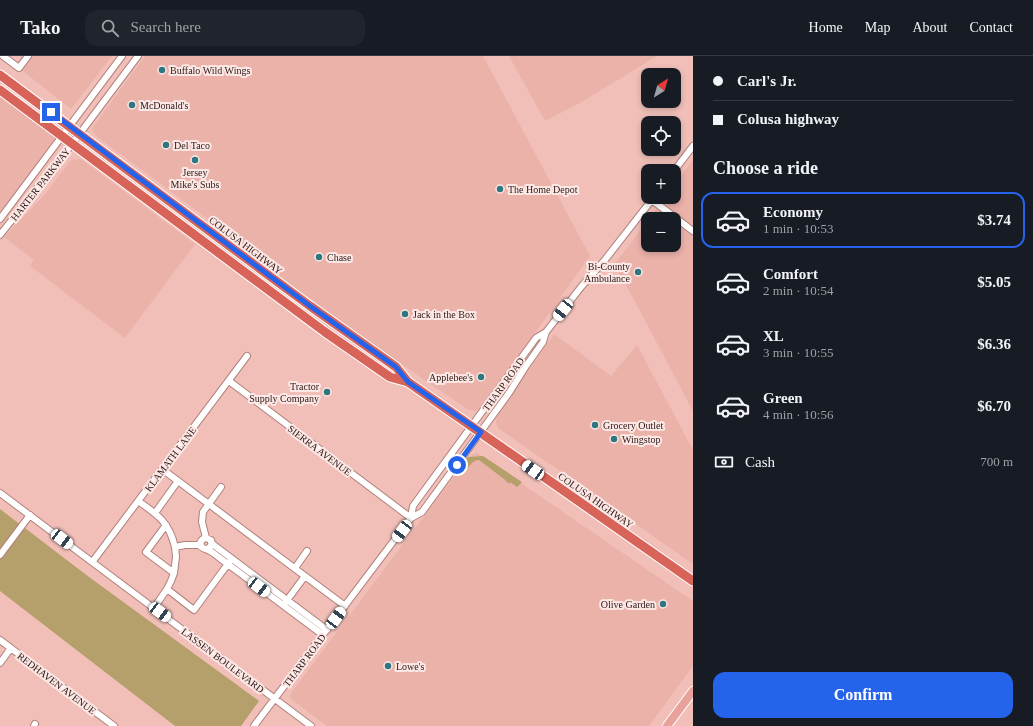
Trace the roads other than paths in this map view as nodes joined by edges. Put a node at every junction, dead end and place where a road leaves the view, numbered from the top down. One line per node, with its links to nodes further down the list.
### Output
1 (3, 56): 2 (street)
2 (28, 56)
3 (122, 56): 7 (street, HARTER PARKWAY)
4 (138, 56): 8 (street, HARTER PARKWAY)
5 (0, 75): 7 (highway)
6 (0, 90): 9 (highway, COLUSA HIGHWAY)
7 (70, 126): 8 (highway, COLUSA HIGHWAY); 9 (street, HARTER PARKWAY)
8 (80, 134): 10 (street, HARTER PARKWAY); 21 (highway, COLUSA HIGHWAY)
9 (62, 136): 10 (highway, COLUSA HIGHWAY); 15 (street, HARTER PARKWAY)
10 (72, 144): 17 (street, HARTER PARKWAY); 21 (highway, COLUSA HIGHWAY)
11 (693, 146): 12 (street)
12 (679, 164)
13 (649, 204): 18 (street, THARP ROAD)
14 (659, 204): 16 (street)
15 (0, 219)
16 (693, 231)
17 (0, 236)
18 (546, 332): 22 (street, THARP ROAD); 23 (street, THARP ROAD)
19 (247, 356): 20 (street, KLAMATH LANE)
20 (228, 381): 24 (street, KLAMATH LANE); 32 (street, SIERRA AVENUE)
21 (408, 382): 22 (highway, COLUSA HIGHWAY)
22 (471, 426): 23 (highway, COLUSA HIGHWAY); 32 (street, THARP ROAD)
23 (481, 432): 32 (street, THARP ROAD); 46 (highway, COLUSA HIGHWAY)
24 (162, 469): 25 (street); 28 (street, KLAMATH LANE)
25 (178, 481): 29 (street); 30 (street)
26 (221, 487): 29 (street)
27 (0, 493): 31 (street, LASSEN BOULEVARD)
28 (138, 501): 30 (street); 41 (street, KLAMATH LANE)
29 (208, 504): 34 (street); 43 (street)
30 (155, 512): 33 (street)
31 (30, 515): 40 (street); 41 (street, LASSEN BOULEVARD)
32 (411, 518): 49 (street, THARP ROAD)
33 (166, 525): 37 (street); 44 (street)
34 (206, 538): 35 (street); 36 (street)
35 (211, 542): 38 (street); 42 (street)
36 (201, 545): 37 (street); 38 (street)
37 (175, 546): 44 (street)
38 (207, 549): 42 (street)
39 (307, 551): 43 (street)
40 (0, 555)
41 (93, 561): 50 (street, LASSEN BOULEVARD)
42 (230, 561): 47 (street); 48 (street)
43 (295, 568): 45 (street)
44 (174, 573): 47 (street)
45 (305, 576): 48 (street); 49 (street)
46 (693, 580)
47 (167, 589): 50 (street)
48 (285, 603): 51 (street)
49 (345, 606): 51 (street, THARP ROAD)
50 (154, 608): 56 (street, LASSEN BOULEVARD)
51 (325, 633): 56 (street, THARP ROAD)
52 (0, 640): 53 (street, REDHAVEN AVENUE)
53 (11, 648): 54 (street); 57 (street, REDHAVEN AVENUE)
54 (0, 663)
55 (693, 691): 60 (main road)
56 (275, 698): 58 (street, THARP ROAD); 59 (street, LASSEN BOULEVARD)
57 (114, 726)
58 (254, 726)
59 (312, 726)
60 (667, 726)

